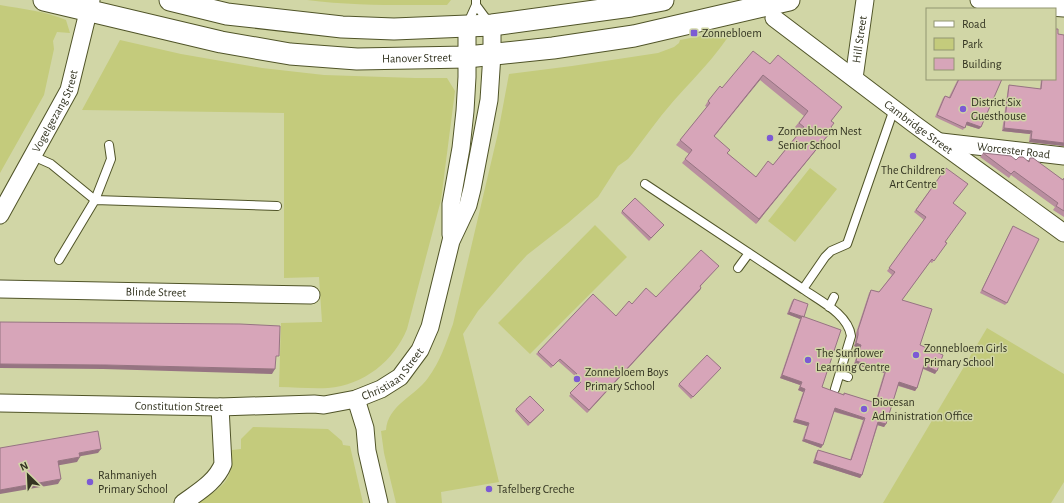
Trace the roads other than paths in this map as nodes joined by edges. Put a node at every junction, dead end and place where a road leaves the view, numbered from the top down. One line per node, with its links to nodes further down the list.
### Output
1 (44, 0): 8 (street, Hanover Street)
2 (170, 0): 12 (street)
3 (663, 0): 11 (street)
4 (789, 0): 13 (street, Hanover Street)
5 (865, 0): 15 (street, Hill Street)
6 (979, 0): 9 (street)
7 (476, 3): 11 (lane); 12 (lane)
8 (90, 6): 14 (street, Hanover Street); 19 (street, Vogelgezang Street)
9 (1064, 8)
10 (774, 18): 15 (street, Cambridge Street)
11 (492, 25): 12 (street); 13 (street, Christiaan Street)
12 (467, 26): 14 (street, Christiaan Street)
13 (492, 54): 14 (street, Hanover Street); 26 (street, Christiaan Street)
14 (467, 57): 26 (street, Christiaan Street)
15 (854, 78): 16 (street, Cambridge Street)
16 (894, 109): 17 (street, Cambridge Street); 31 (lane)
17 (938, 142): 20 (street, Worcester Road); 25 (street, Cambridge Street)
18 (109, 145): 22 (lane)
19 (33, 156): 22 (lane); 24 (street, Vogelgezang Street)
20 (1064, 156)
21 (645, 184): 27 (lane)
22 (95, 200): 23 (lane); 28 (lane)
23 (278, 206)
24 (0, 215)
25 (1064, 233)
26 (451, 241): 38 (street, Christiaan Street)
27 (749, 254): 29 (lane); 31 (lane)
28 (59, 260)
29 (738, 268)
30 (0, 289): 32 (street, Blinde Street)
31 (804, 289): 34 (lane)
32 (311, 295)
33 (834, 296): 34 (lane)
34 (829, 307): 35 (lane)
35 (840, 374): 36 (lane); 37 (lane)
36 (848, 377)
37 (835, 389)
38 (356, 400): 40 (street, Constitution Street); 42 (street, Christiaan Street)
39 (0, 403): 40 (street, Constitution Street)
40 (220, 406): 41 (street)
41 (183, 503)
42 (380, 503)

